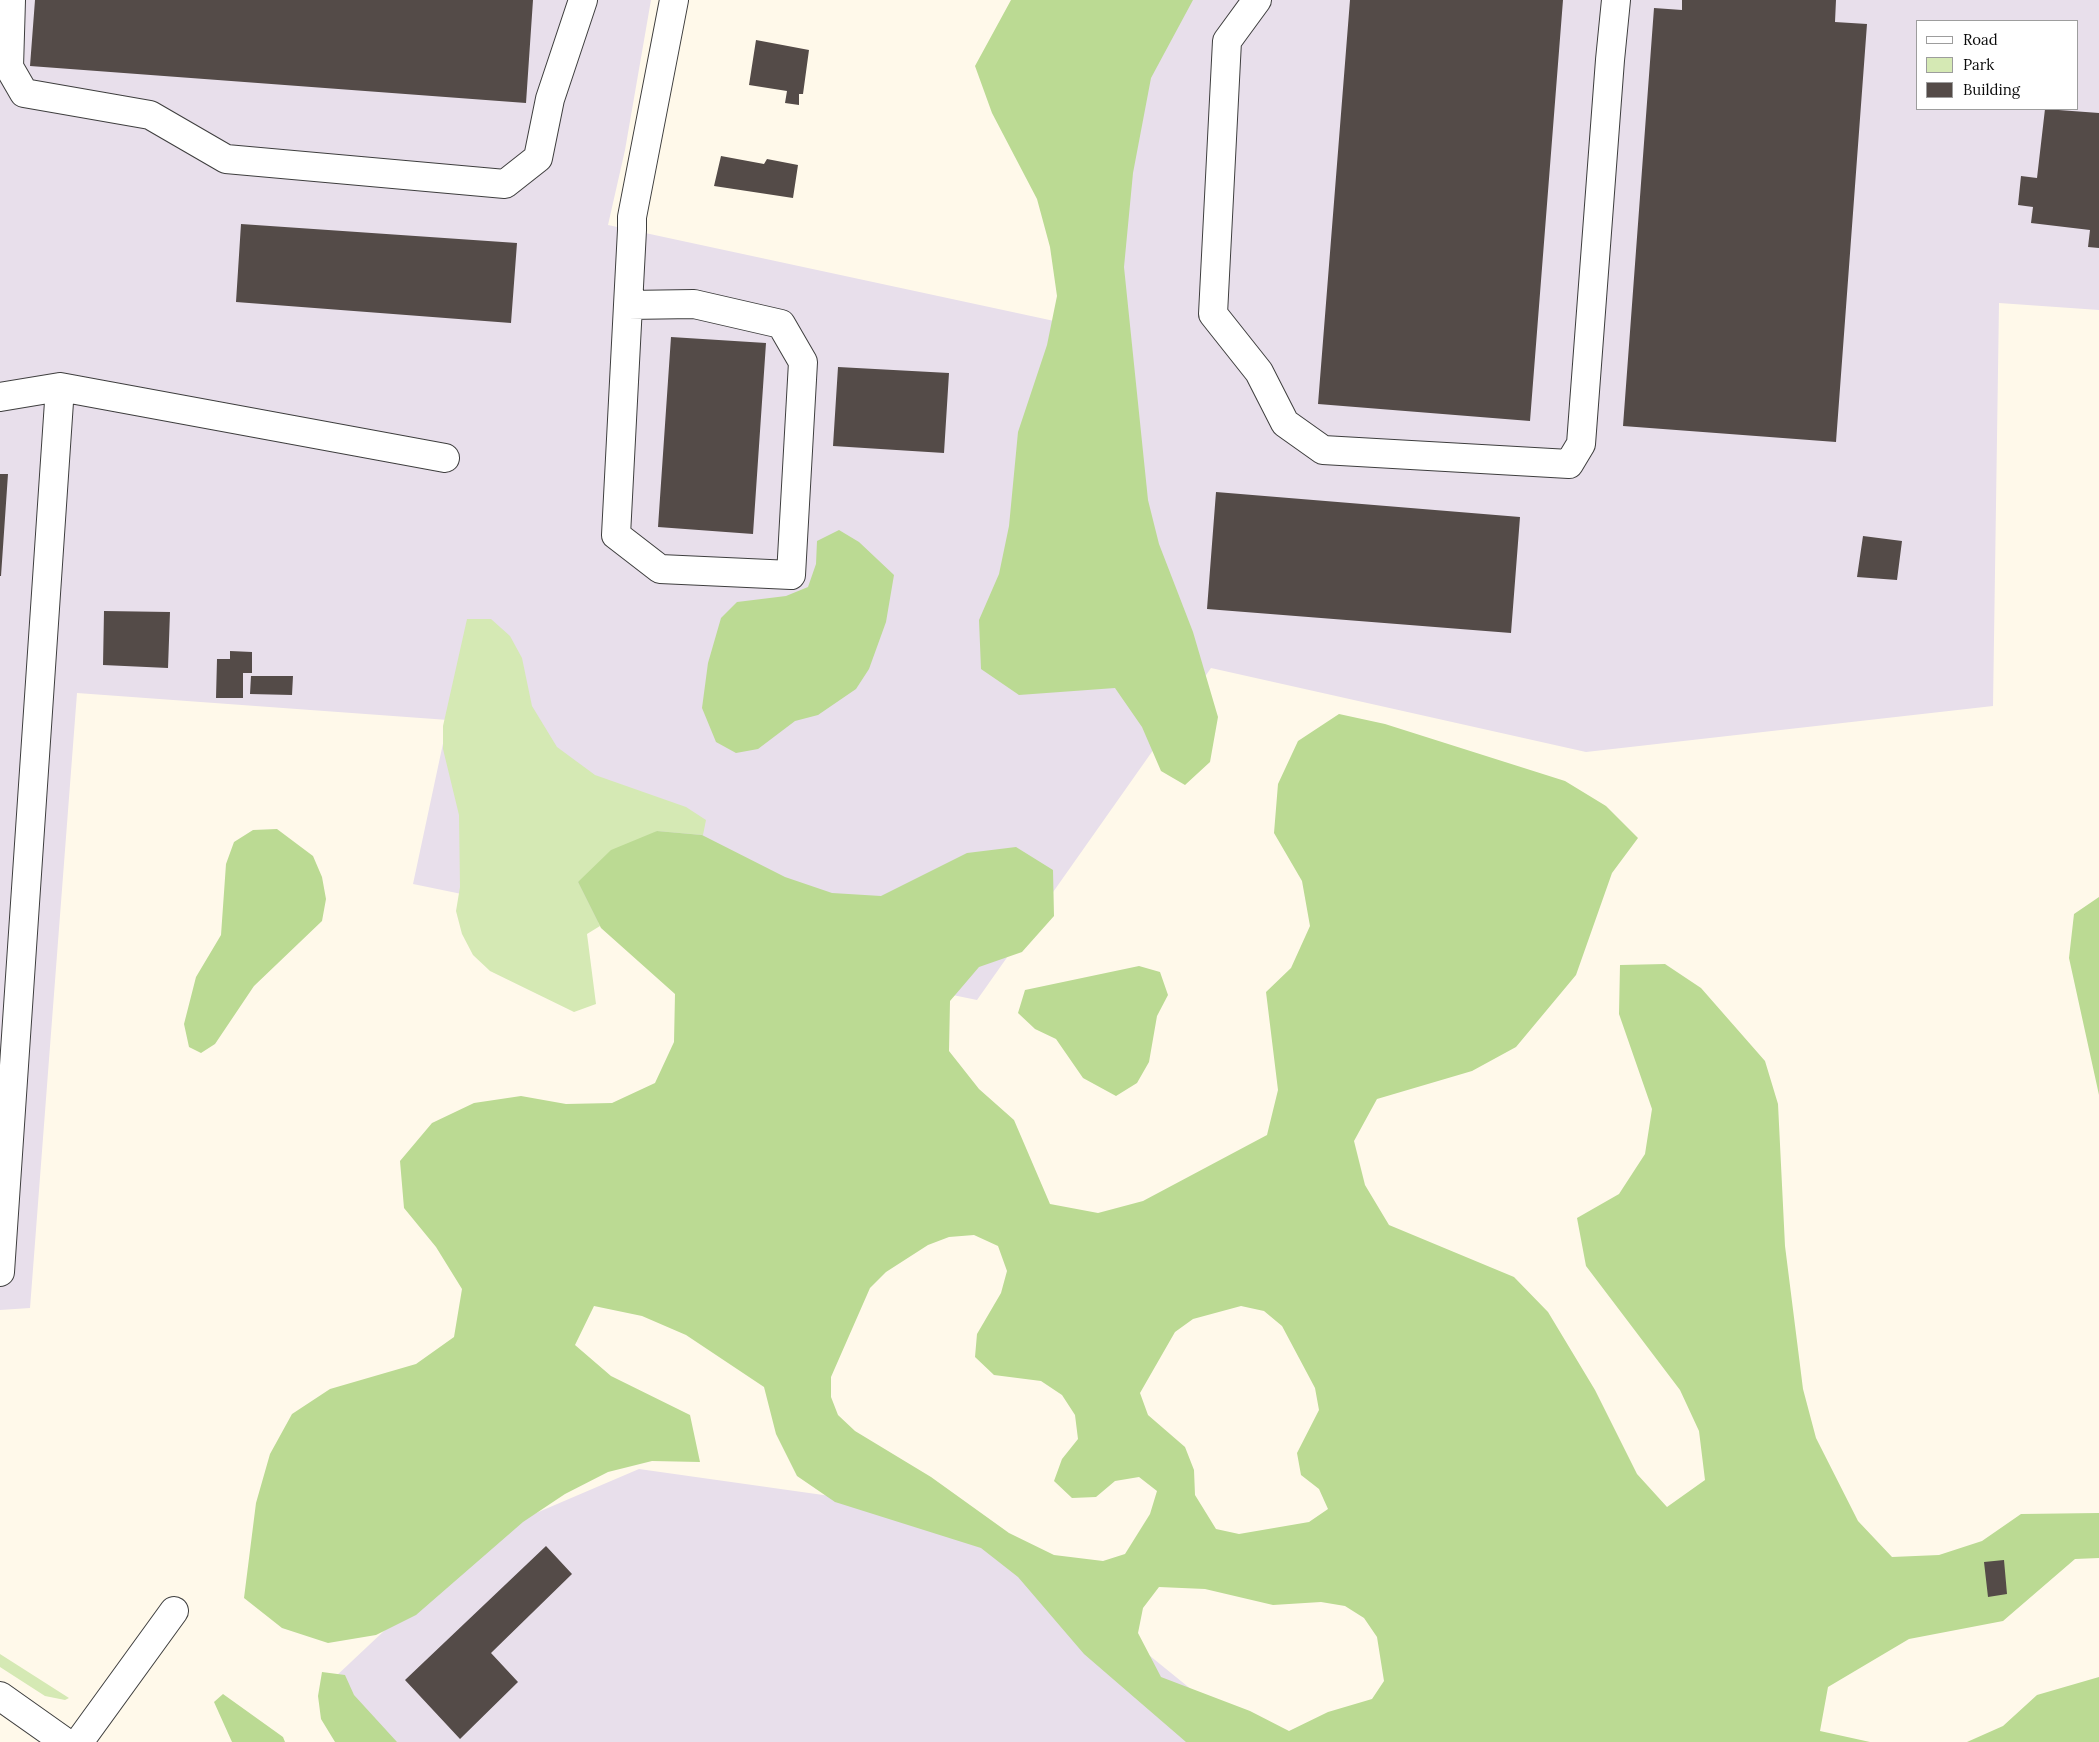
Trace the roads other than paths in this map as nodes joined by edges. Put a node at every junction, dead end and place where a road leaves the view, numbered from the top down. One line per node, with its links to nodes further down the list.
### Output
1 (11, 0): 2 (street)
2 (583, 0)
3 (674, 0): 6 (street)
4 (1257, 0): 5 (street)
5 (1616, 0)
6 (628, 305): 6 (street)
7 (60, 387): 8 (street); 9 (street); 10 (street)
8 (0, 397)
9 (445, 458)
10 (4, 1161): 11 (street)
11 (0, 1272)
12 (174, 1612): 15 (street)
13 (0, 1696): 14 (street)
14 (65, 1742)
15 (79, 1742)

